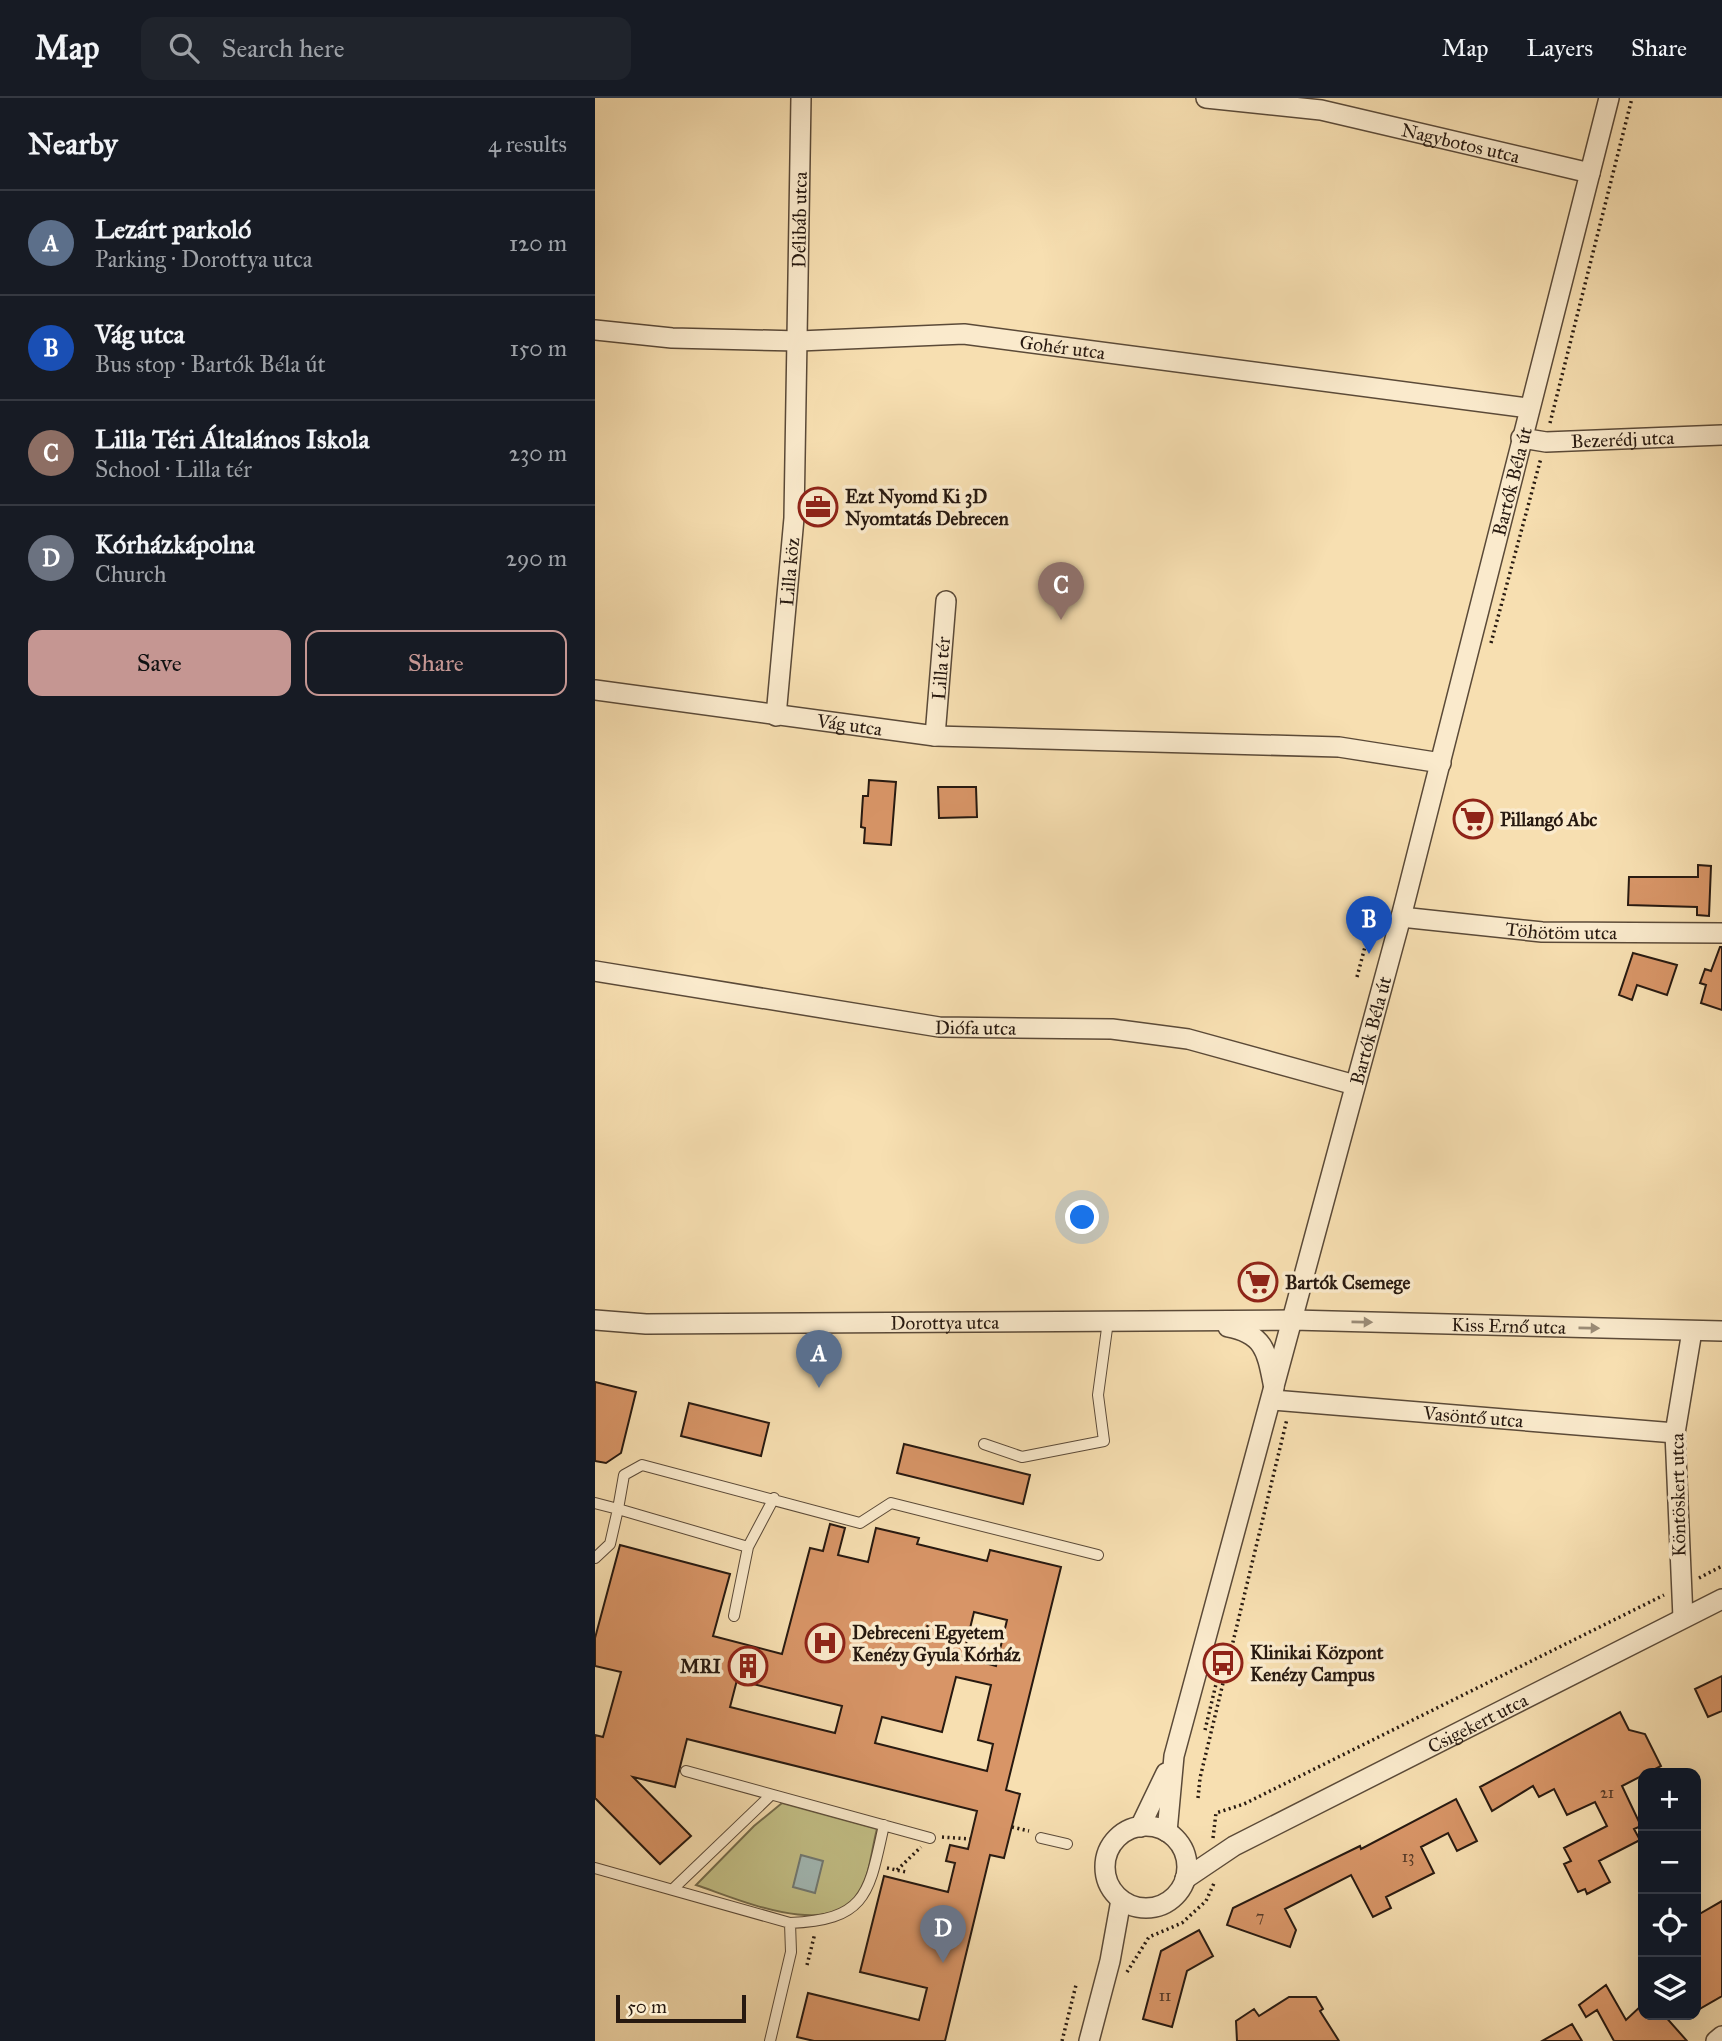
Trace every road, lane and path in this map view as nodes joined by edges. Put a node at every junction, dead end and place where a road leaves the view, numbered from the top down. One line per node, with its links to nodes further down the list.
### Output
1 (801, 98): 7 (street, Délibáb utca)
2 (1206, 98): 5 (street, Nagybotos utca)
3 (1609, 98): 5 (street, Bartók Béla út)
4 (1632, 98): 11 (path)
5 (1590, 173): 8 (street, Bartók Béla út)
6 (595, 330): 7 (street, Gohér utca)
7 (799, 341): 8 (street, Gohér utca); 15 (street, Lilla köz)
8 (1528, 408): 10 (street, Bartók Béla út)
9 (1722, 435): 11 (street, Bezerédj utca)
10 (1521, 438): 11 (street, Bezerédj utca); 17 (street, Bartók Béla út)
11 (1546, 442): 13 (path)
12 (946, 601): 16 (street, Lilla tér)
13 (1491, 644)
14 (595, 690): 15 (street, Vág utca)
15 (776, 716): 16 (street, Vág utca)
16 (935, 736): 17 (street, Vág utca)
17 (1441, 763): 19 (street, Bartók Béla út)
18 (1375, 909): 22 (path)
19 (1401, 917): 20 (street, Töhötöm utca); 23 (street, Bartók Béla út)
20 (1722, 933)
21 (595, 971): 23 (street, Diófa utca)
22 (1357, 977)
23 (1355, 1085): 25 (street, Bartók Béla út)
24 (595, 1320): 26 (street, Dorottya utca)
25 (1293, 1320): 27 (street, Dorottya utca); 28 (street, Kiss Ernő utca, one-way to 28); 30 (street, Bartók Béla út)
26 (1108, 1321): 27 (street, Dorottya utca); 32 (lane)
27 (1196, 1321): 30 (street)
28 (1692, 1331): 29 (street, Kiss Ernő utca); 31 (street, Köntöskert utca)
29 (1722, 1331)
30 (1274, 1396): 31 (street, Vasöntő utca); 46 (street, Bartók Béla út)
31 (1675, 1433): 40 (street, Köntöskert utca)
32 (985, 1444)
33 (774, 1498): 35 (lane); 36 (lane); 37 (lane)
34 (595, 1503): 35 (lane)
35 (618, 1509): 36 (lane); 38 (lane)
36 (748, 1547): 42 (lane)
37 (1098, 1555)
38 (595, 1558)
39 (1722, 1566): 40 (path)
40 (1680, 1587): 43 (street, Köntöskert utca); 49 (path)
41 (1721, 1601): 43 (street, Csigekert utca)
42 (734, 1616)
43 (1683, 1618): 59 (street, Csigekert utca)
44 (1223, 1655): 45 (path)
45 (1205, 1730)
46 (1174, 1756): 52 (street); 54 (street)
47 (686, 1771): 48 (lane)
48 (771, 1795): 50 (lane); 66 (lane)
49 (1216, 1813)
50 (884, 1825): 55 (lane); 61 (lane)
51 (1012, 1827): 53 (path)
52 (1140, 1827): 54 (street); 67 (street)
53 (1029, 1831)
54 (1167, 1832): 60 (street)
55 (930, 1838): 57 (path); 63 (path)
56 (1041, 1838): 58 (lane)
57 (970, 1839)
58 (1067, 1844)
59 (1234, 1846): 60 (street); 65 (street)
60 (1184, 1852): 65 (street)
61 (876, 1865): 63 (path); 69 (lane)
62 (595, 1868): 66 (lane)
63 (897, 1870): 64 (path)
64 (906, 1872)
65 (1185, 1879): 68 (street)
66 (674, 1888): 70 (lane)
67 (1121, 1900): 68 (street); 72 (street)
68 (1145, 1909): 72 (street)
69 (819, 1922): 70 (lane); 73 (path)
70 (790, 1923): 77 (lane)
71 (1142, 1947): 74 (path)
72 (1109, 1961): 79 (street)
73 (807, 1965)
74 (1124, 1983)
75 (1076, 1985): 78 (path)
76 (1722, 2036): 80 (street)
77 (770, 2041)
78 (1062, 2041)
79 (1089, 2041)
80 (1716, 2041)

